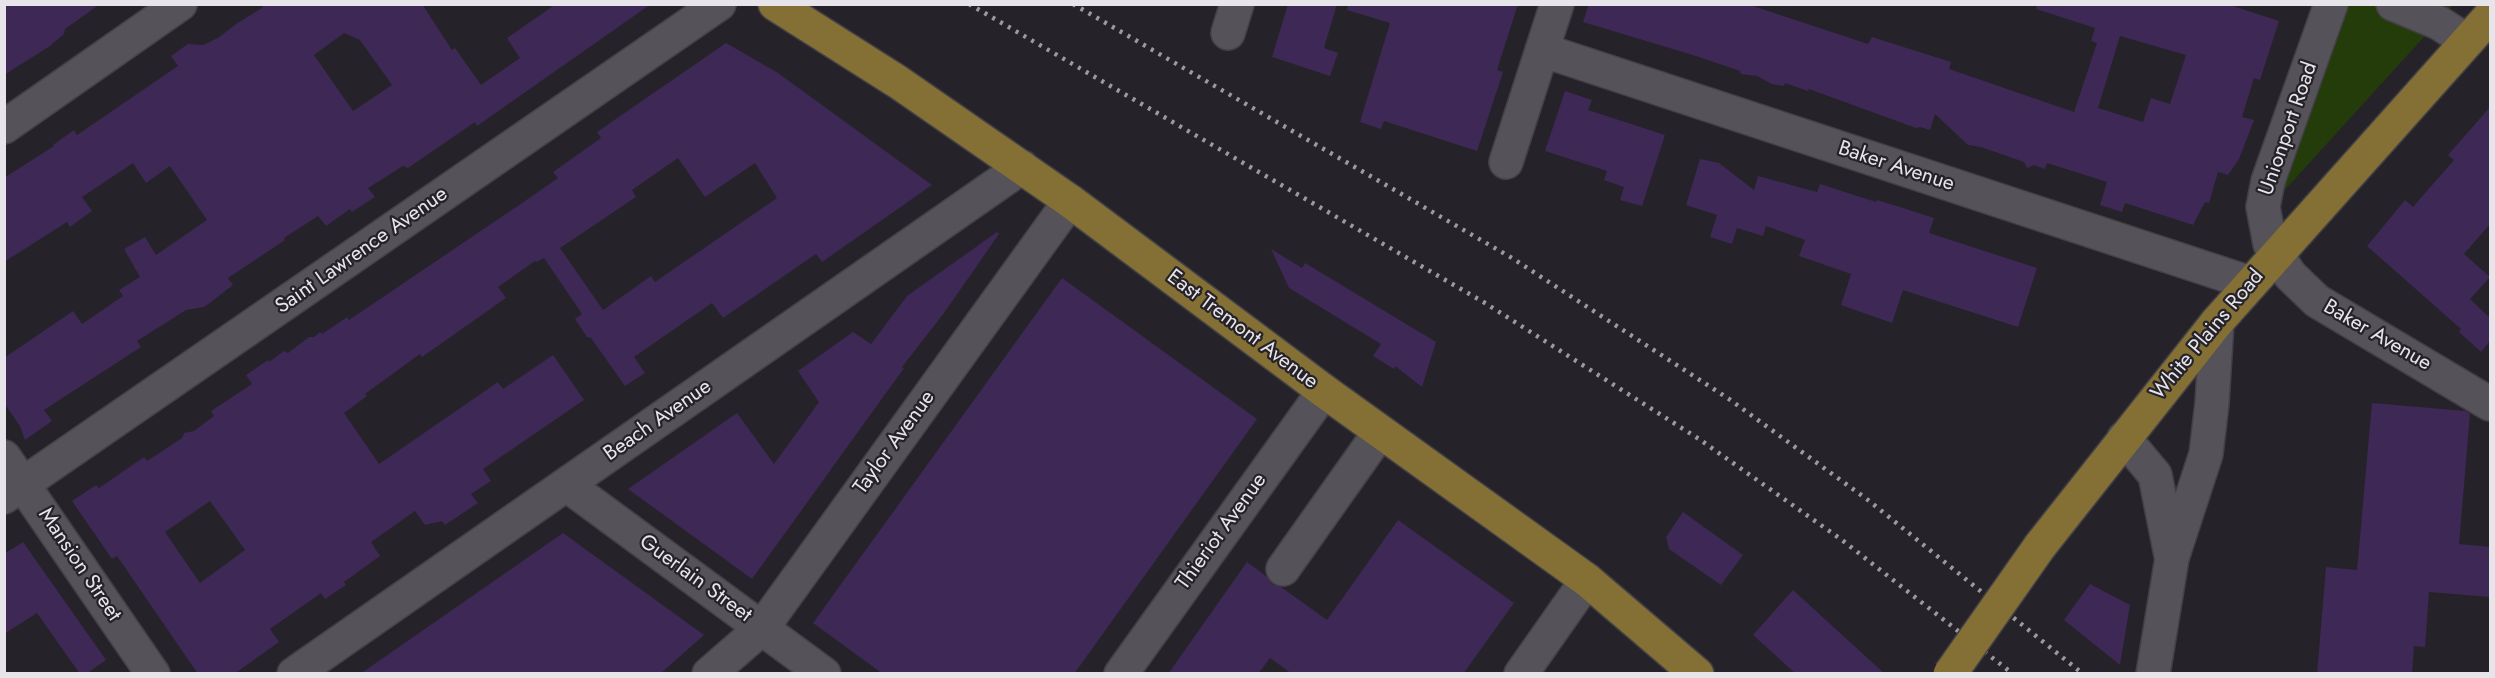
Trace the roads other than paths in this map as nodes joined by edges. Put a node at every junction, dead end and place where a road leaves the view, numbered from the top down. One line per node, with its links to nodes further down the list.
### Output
1 (180, 4): 10 (street)
2 (719, 4): 23 (street, Saint Lawrence Avenue)
3 (775, 4): 12 (main road, East Tremont Avenue)
4 (1557, 4): 9 (street)
5 (2331, 4): 14 (street, Unionport Road)
6 (2393, 4): 8 (street)
7 (2490, 16): 8 (main road, White Plains Road)
8 (2467, 41): 14 (main road, White Plains Road)
9 (1542, 50): 11 (street); 15 (street, Baker Avenue)
10 (4, 127)
11 (1506, 162)
12 (1022, 167): 13 (main road, East Tremont Avenue); 22 (street, Beach Avenue)
13 (1070, 201): 17 (main road, East Tremont Avenue); 27 (street, Taylor Avenue)
14 (2276, 254): 15 (main road, White Plains Road); 18 (street, Baker Avenue)
15 (2250, 284): 16 (main road, White Plains Road)
16 (2217, 322): 20 (main road, White Plains Road); 24 (street)
17 (1324, 391): 19 (main road, East Tremont Avenue); 33 (street, Thieriot Avenue)
18 (2490, 404)
19 (1380, 432): 25 (street); 26 (main road, East Tremont Avenue)
20 (2124, 438): 24 (street); 36 (main road, White Plains Road, bridge)
21 (4, 457): 23 (street, Mansion Street)
22 (567, 485): 27 (street, Guerlain Street); 30 (street, Beach Avenue)
23 (14, 491): 29 (street, Mansion Street)
24 (2172, 558): 28 (street)
25 (1283, 569)
26 (1587, 580): 34 (street); 35 (main road, East Tremont Avenue)
27 (762, 628): 31 (street, Taylor Avenue); 32 (street, Guerlain Street)
28 (2155, 660)
29 (153, 674)
30 (294, 674)
31 (709, 674)
32 (824, 674)
33 (1121, 674)
34 (1521, 674)
35 (1697, 674)
36 (1950, 674)

